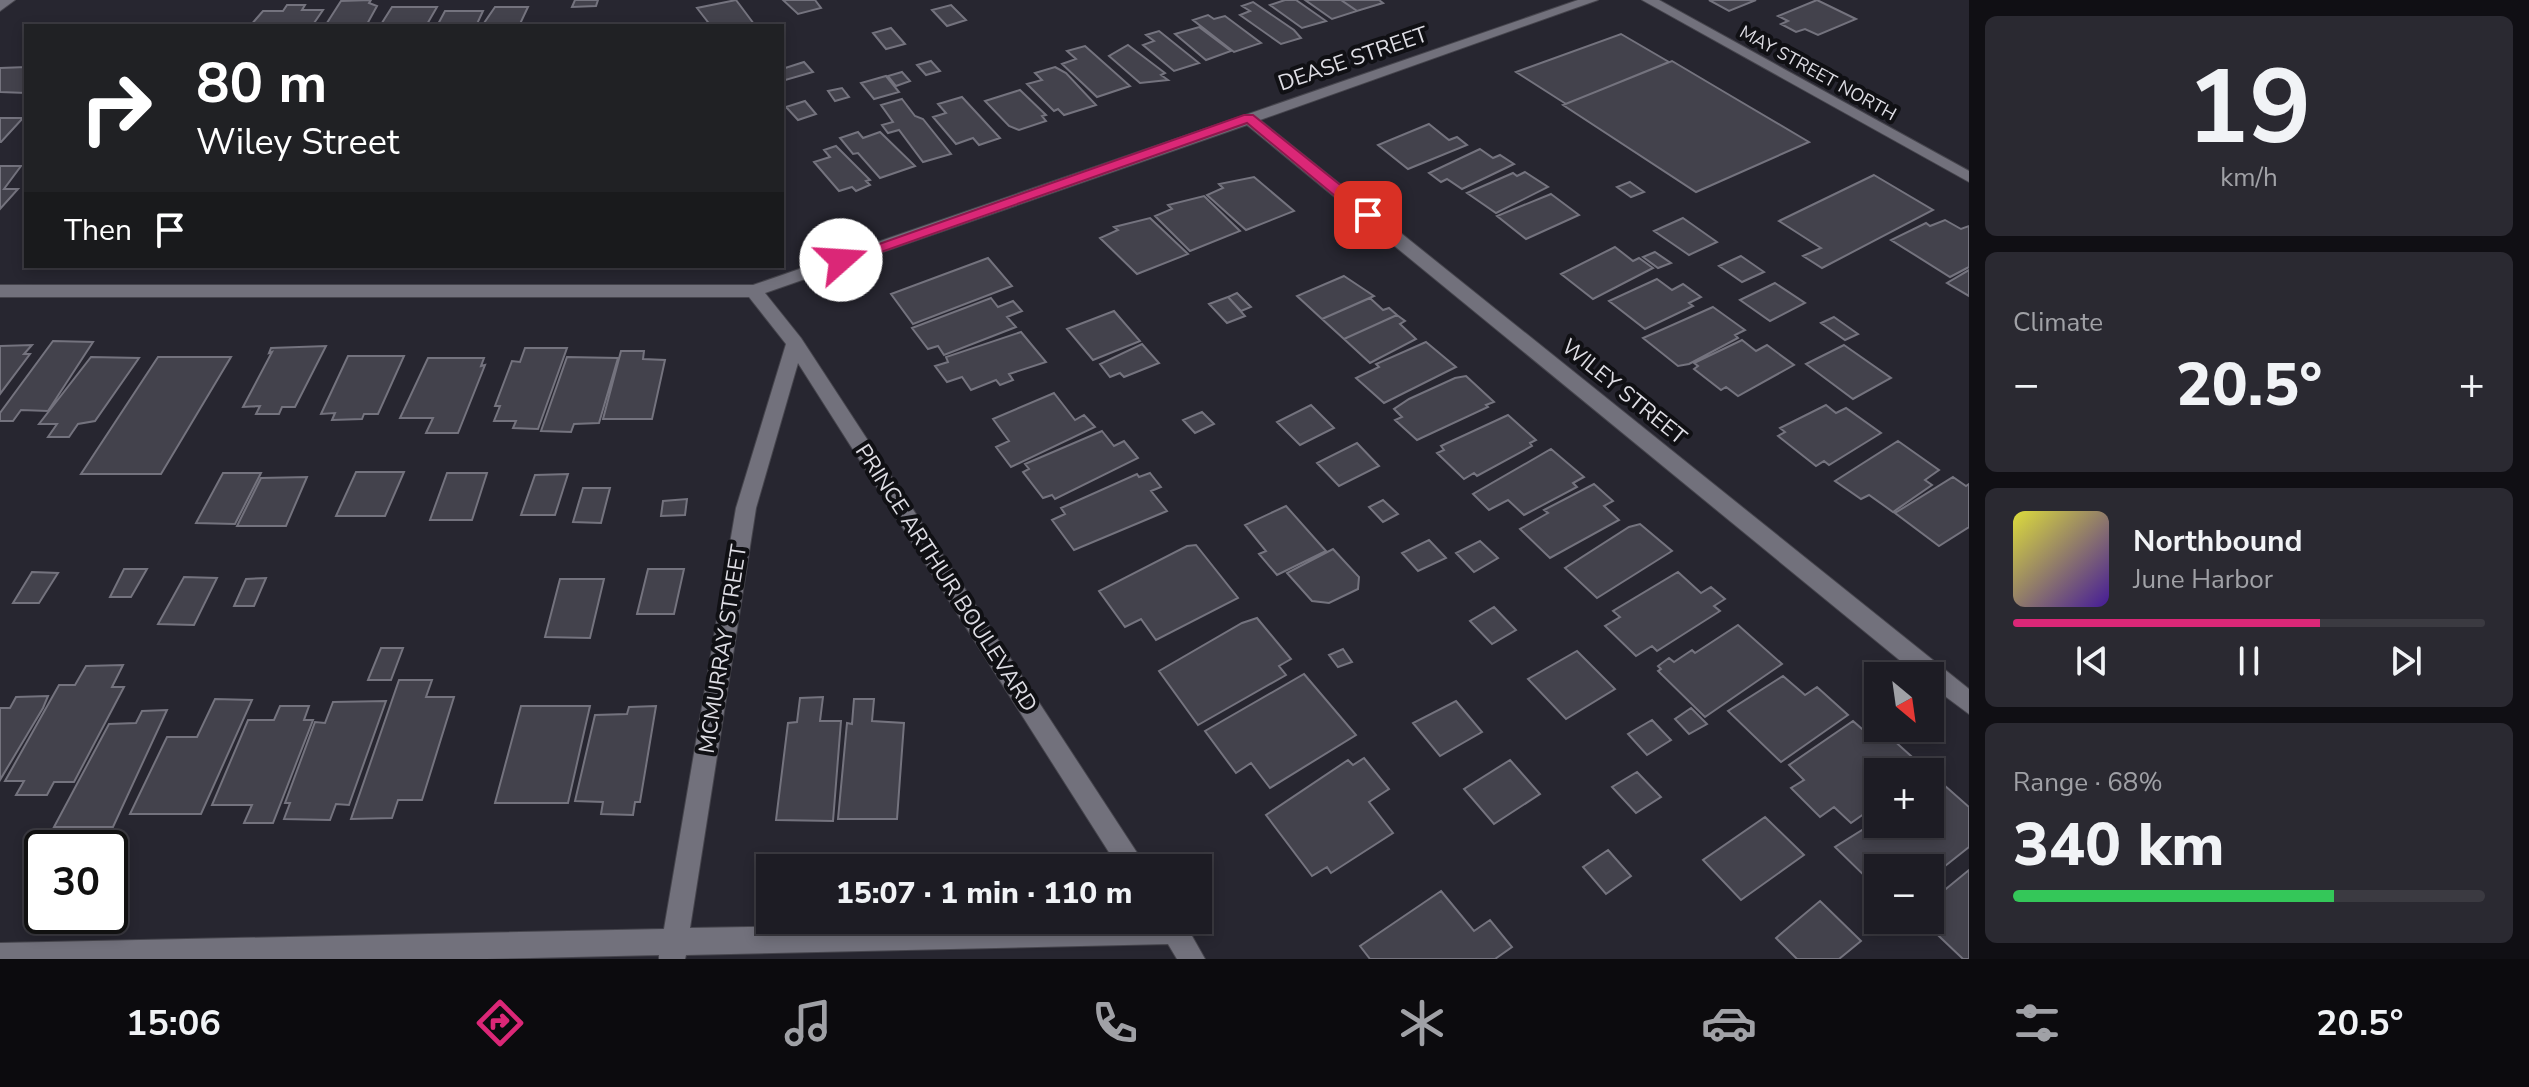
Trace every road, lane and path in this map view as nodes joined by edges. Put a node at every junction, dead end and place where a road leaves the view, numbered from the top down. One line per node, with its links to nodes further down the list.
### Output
1 (8, 0): 4 (street)
2 (1591, 0): 5 (street, DEASE STREET)
3 (1649, 0): 6 (street, MAY STREET NORTH)
4 (0, 7)
5 (1248, 118): 8 (street, DEASE STREET); 10 (street, WILEY STREET)
6 (1969, 177)
7 (0, 291): 8 (street, DEASE STREET)
8 (754, 291): 9 (street, PRINCE ARTHUR BOULEVARD)
9 (795, 343): 11 (street, PRINCE ARTHUR BOULEVARD); 14 (street, MCMURRAY STREET)
10 (1969, 703)
11 (1125, 854)
12 (1005, 934): 14 (street)
13 (1176, 934): 16 (street)
14 (673, 950): 15 (street)
15 (0, 956)
16 (1192, 959)

